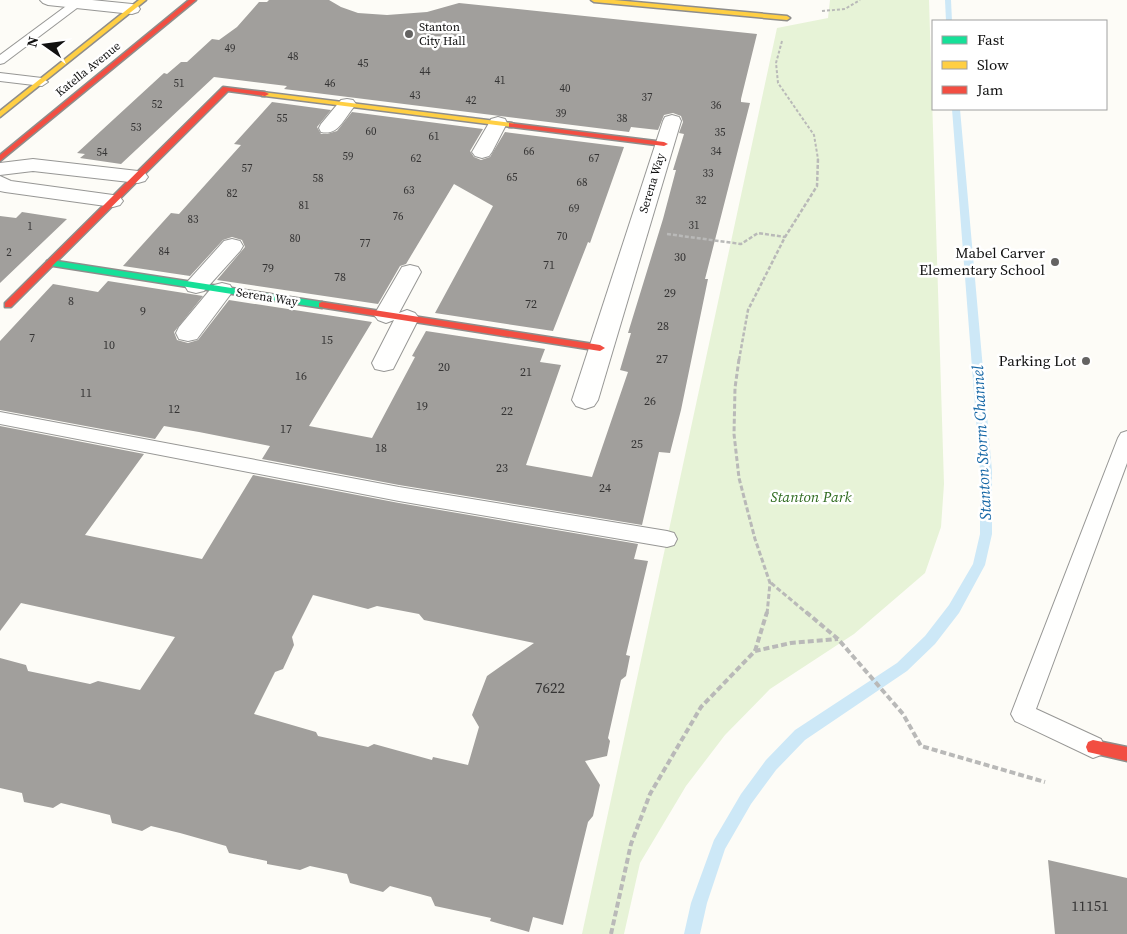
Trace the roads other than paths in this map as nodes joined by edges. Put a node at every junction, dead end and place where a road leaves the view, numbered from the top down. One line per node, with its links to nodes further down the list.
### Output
1 (48, 0): 4 (street)
2 (193, 0): 19 (street, Katella Avenue)
3 (594, 0): 6 (street)
4 (76, 3): 5 (street); 7 (lane)
5 (138, 4): 8 (street, Katella Avenue)
6 (787, 18)
7 (0, 61)
8 (65, 64): 10 (street, Katella Avenue); 11 (street)
9 (0, 77): 10 (lane)
10 (42, 82): 13 (street, Katella Avenue)
11 (62, 82)
12 (346, 104): 15 (street, Serena Way); 16 (street); 21 (street, Serena Way)
13 (0, 115)
14 (672, 121): 17 (street)
15 (498, 123): 17 (street, Serena Way); 18 (street)
16 (328, 128)
17 (664, 144): 32 (street, Serena Way)
18 (482, 152)
19 (0, 160)
20 (0, 169): 21 (street)
21 (138, 177): 23 (street, Serena Way)
22 (0, 182): 23 (street)
23 (113, 201): 25 (street, Serena Way)
24 (232, 246): 27 (street)
25 (50, 263): 27 (street, Serena Way); 29 (street)
26 (410, 272): 30 (street)
27 (196, 286): 28 (street, Serena Way)
28 (222, 290): 30 (street, Serena Way); 31 (street)
29 (8, 305)
30 (397, 317): 32 (street, Serena Way); 33 (street)
31 (188, 333)
32 (600, 348): 34 (street)
33 (384, 364)
34 (585, 400)
35 (0, 418): 37 (lane)
36 (1127, 438): 38 (lane)
37 (667, 539)
38 (1093, 747): 39 (street)
39 (1127, 754)

